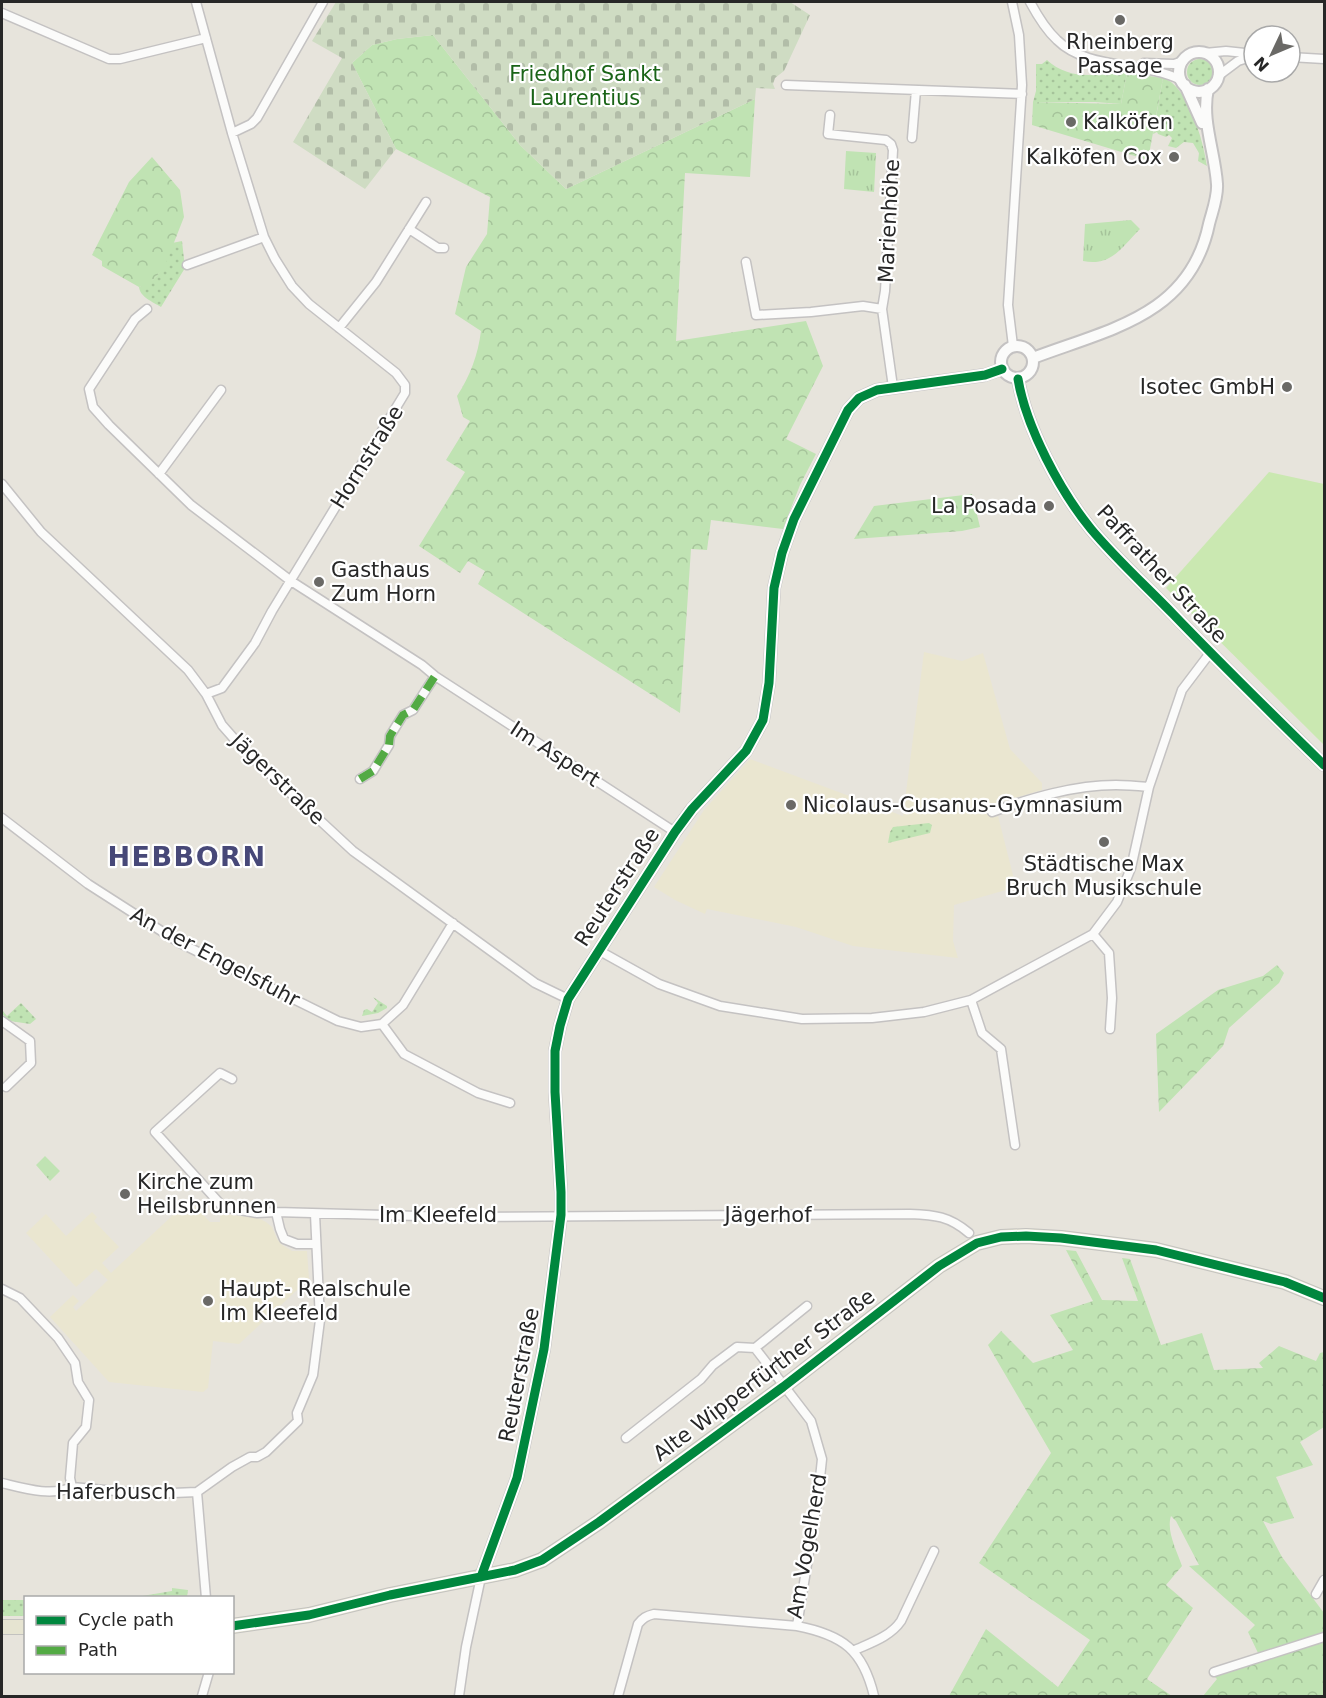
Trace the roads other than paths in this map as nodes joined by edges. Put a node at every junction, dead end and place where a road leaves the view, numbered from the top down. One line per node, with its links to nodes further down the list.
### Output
1 (196, 2): 6 (street, Hornstraße)
2 (323, 2): 21 (street)
3 (1012, 2): 19 (street)
4 (1030, 2): 13 (street)
5 (2, 13): 6 (street)
6 (206, 38): 21 (street, Hornstraße)
7 (1205, 53): 8 (street); 12 (street); 14 (street)
8 (1242, 53)
9 (1302, 58): 10 (street)
10 (1324, 59)
11 (1242, 60): 14 (street)
12 (1183, 61): 13 (street); 15 (street)
13 (1126, 64): 15 (street)
14 (1218, 76): 17 (street)
15 (1183, 82): 17 (street); 23 (street)
16 (786, 85): 18 (street)
17 (1208, 89): 23 (street)
18 (916, 90): 19 (street); 22 (street)
19 (1022, 94): 33 (street)
20 (830, 115): 31 (street, Marienhöhe)
21 (232, 133): 26 (street, Hornstraße)
22 (912, 138)
23 (1212, 144): 34 (street)
24 (426, 202): 25 (street)
25 (409, 229): 27 (street); 32 (street)
26 (264, 237): 29 (street); 32 (street, Hornstraße)
27 (444, 248)
28 (746, 262): 31 (street, Marienhöhe)
29 (188, 265)
30 (147, 309): 39 (street, Im Aspert)
31 (882, 309): 37 (street, Marienhöhe)
32 (339, 328): 41 (street, Hornstraße)
33 (1012, 346): 34 (street); 35 (street)
34 (1033, 358): 36 (street)
35 (1002, 369): 36 (street); 37 (street, Reuterstraße)
36 (1018, 379): 42 (street, Paffrather Straße)
37 (893, 387): 50 (street, Reuterstraße)
38 (221, 390): 39 (street)
39 (159, 474): 41 (street, Im Aspert)
40 (2, 488): 44 (street, Jägerstraße)
41 (291, 581): 43 (street, Im Aspert); 44 (street, Hornstraße)
42 (1210, 652): 45 (street, Paffrather Straße); 47 (street)
43 (435, 676): 46 (street); 50 (street, Im Aspert)
44 (206, 694): 51 (street, Jägerstraße)
45 (1324, 765)
46 (360, 779)
47 (1149, 787): 48 (street); 52 (street)
48 (992, 812)
49 (2, 818): 57 (street, An der Engelsfuhr)
50 (675, 832): 53 (street, Reuterstraße)
51 (453, 923): 54 (street, Jägerstraße); 57 (street)
52 (1093, 934): 55 (street); 58 (street)
53 (598, 950): 54 (street, Reuterstraße); 55 (street)
54 (568, 999): 65 (street, Reuterstraße)
55 (970, 1000): 62 (street)
56 (2, 1021): 60 (street)
57 (382, 1024): 61 (street)
58 (1110, 1029)
59 (232, 1079): 63 (street, Im Kleefeld)
60 (6, 1087)
61 (510, 1103)
62 (1015, 1145)
63 (276, 1212): 64 (street, Im Kleefeld); 67 (street)
64 (315, 1214): 65 (street, Im Kleefeld); 67 (street)
65 (561, 1215): 66 (street, Jägerhof); 78 (street, Reuterstraße)
66 (969, 1233)
67 (315, 1244): 76 (street)
68 (2, 1289): 75 (street)
69 (1324, 1298): 72 (main road, Alte Wipperfürther Straße)
70 (807, 1306): 71 (street)
71 (755, 1348): 72 (street, Am Vogelherd); 73 (street)
72 (783, 1387): 78 (main road, Alte Wipperfürther Straße); 83 (street, Am Vogelherd)
73 (626, 1438)
74 (2, 1483): 75 (street, Haferbusch)
75 (72, 1487): 76 (street, Haferbusch)
76 (197, 1492): 81 (street, Haferbusch)
77 (934, 1551): 87 (street)
78 (481, 1577): 82 (main road, Alte Wipperfürther Straße); 91 (street, Reuterstraße)
79 (1324, 1580): 80 (street)
80 (1316, 1594)
81 (206, 1596)
82 (234, 1626)
83 (797, 1626): 87 (street); 92 (street, Am Vogelherd)
84 (2, 1627): 85 (main road)
85 (24, 1627)
86 (1324, 1637): 88 (street)
87 (853, 1651): 93 (street)
88 (1214, 1672)
89 (209, 1674): 90 (street)
90 (202, 1696)
91 (459, 1696)
92 (618, 1696)
93 (874, 1696)

